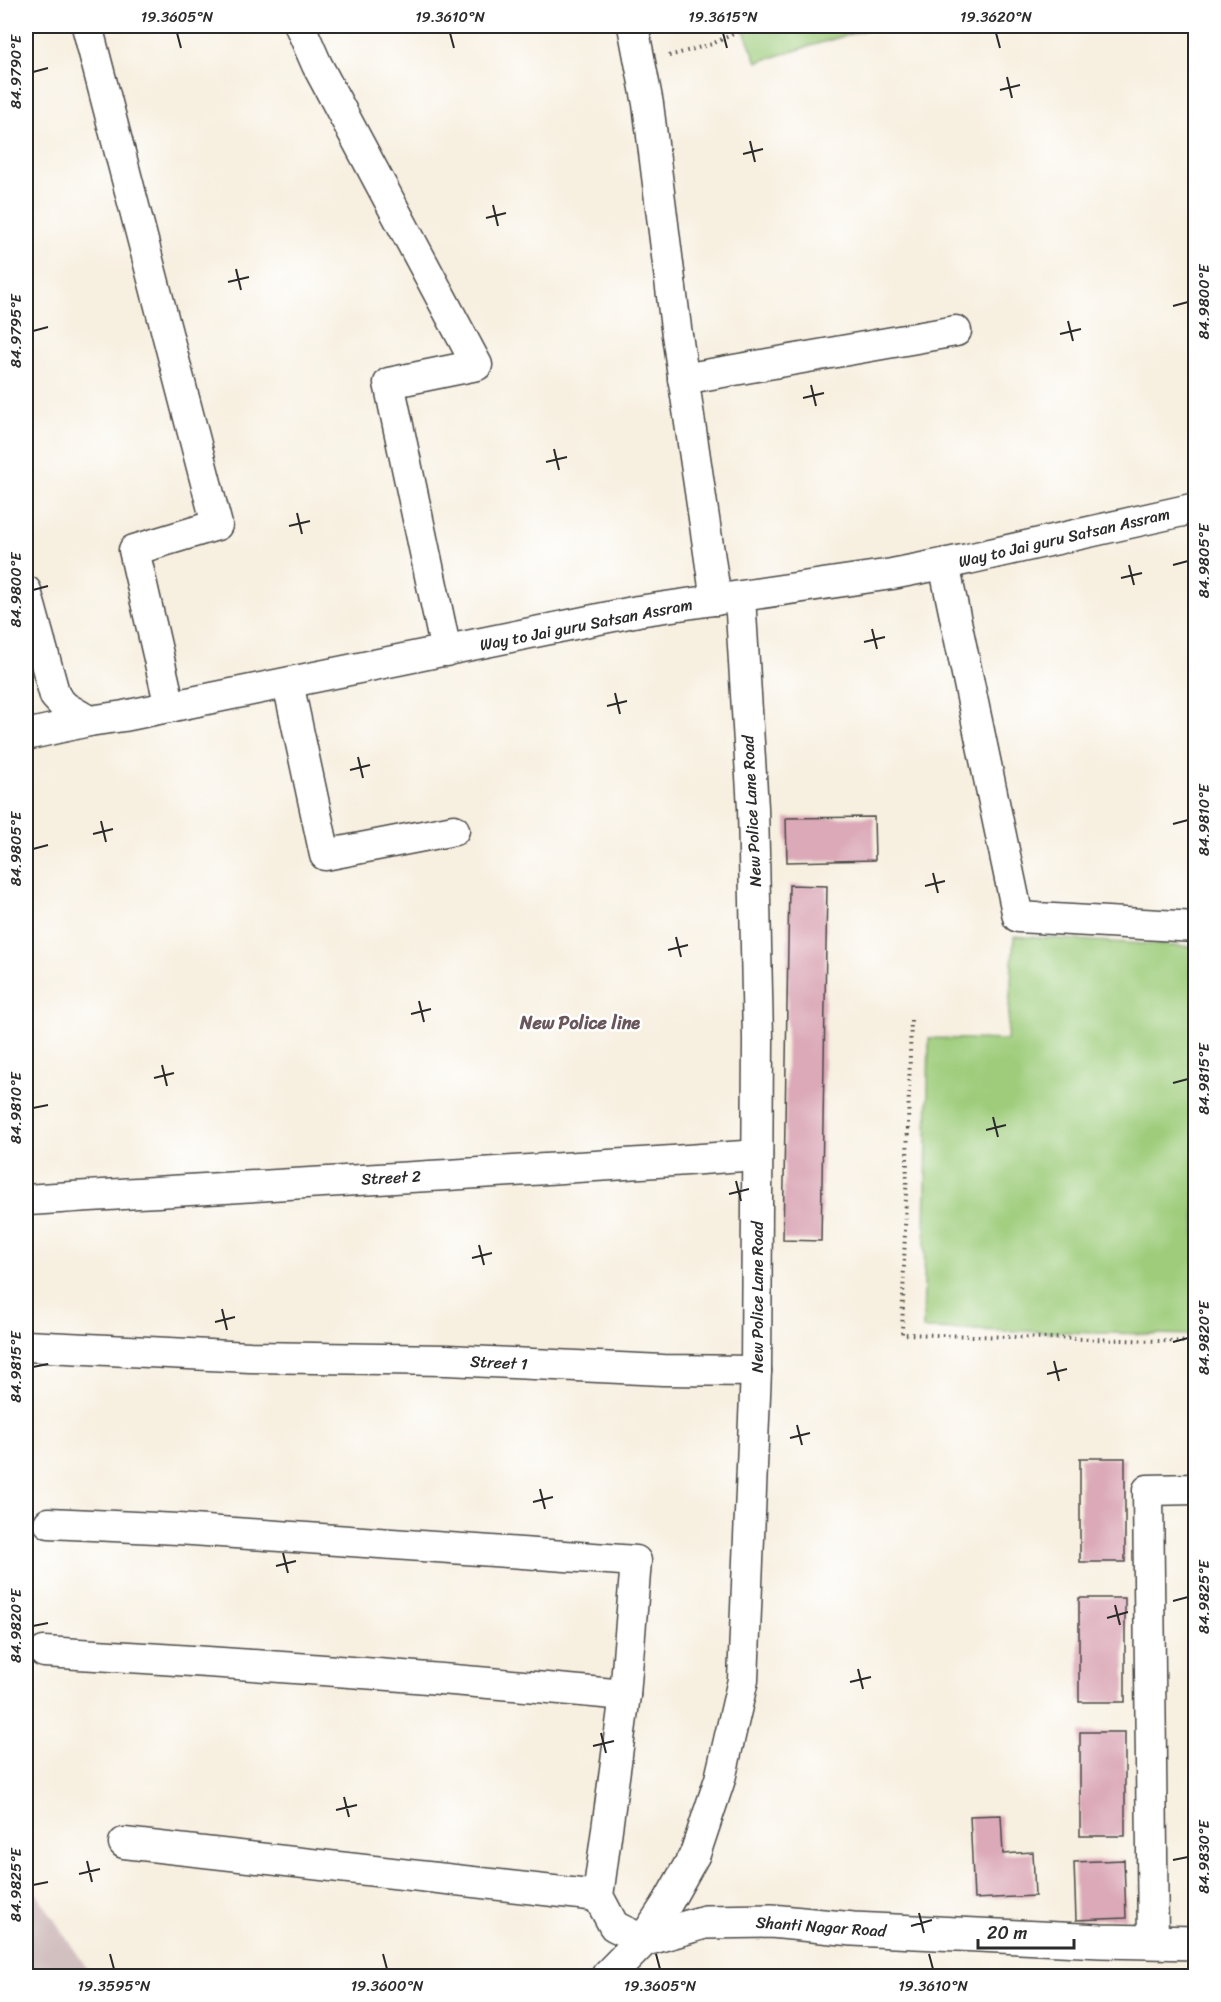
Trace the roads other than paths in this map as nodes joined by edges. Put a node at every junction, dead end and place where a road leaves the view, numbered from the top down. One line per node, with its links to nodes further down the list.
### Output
1 (87, 26): 12 (street)
2 (300, 26): 10 (street)
3 (633, 26): 5 (street, New Police Lane Road)
4 (956, 331): 5 (street)
5 (683, 379): 9 (street, New Police Lane Road)
6 (1196, 508): 7 (street, Way to Jai guru Satsan Assram)
7 (944, 564): 9 (street, Way to Jai guru Satsan Assram); 16 (street)
8 (26, 591): 13 (street)
9 (728, 599): 10 (street, Way to Jai guru Satsan Assram); 17 (street, New Police Lane Road)
10 (446, 651): 11 (street, Way to Jai guru Satsan Assram)
11 (288, 683): 12 (street, Way to Jai guru Satsan Assram); 15 (street)
12 (170, 706): 13 (street, Way to Jai guru Satsan Assram)
13 (89, 721): 14 (street, Way to Jai guru Satsan Assram)
14 (26, 735)
15 (454, 830)
16 (1196, 927)
17 (757, 1155): 18 (street, Street 2); 20 (street, New Police Lane Road)
18 (26, 1200)
19 (26, 1346): 20 (street, Street 1)
20 (756, 1371): 27 (street, New Police Lane Road)
21 (1196, 1489): 28 (street)
22 (49, 1523): 24 (street)
23 (44, 1652): 24 (street)
24 (626, 1695): 26 (street)
25 (124, 1843): 26 (street)
26 (598, 1896): 27 (street)
27 (643, 1940): 28 (street, Shanti Nagar Road); 30 (street)
28 (1153, 1942): 29 (street, Shanti Nagar Road)
29 (1196, 1943)
30 (608, 1977)

